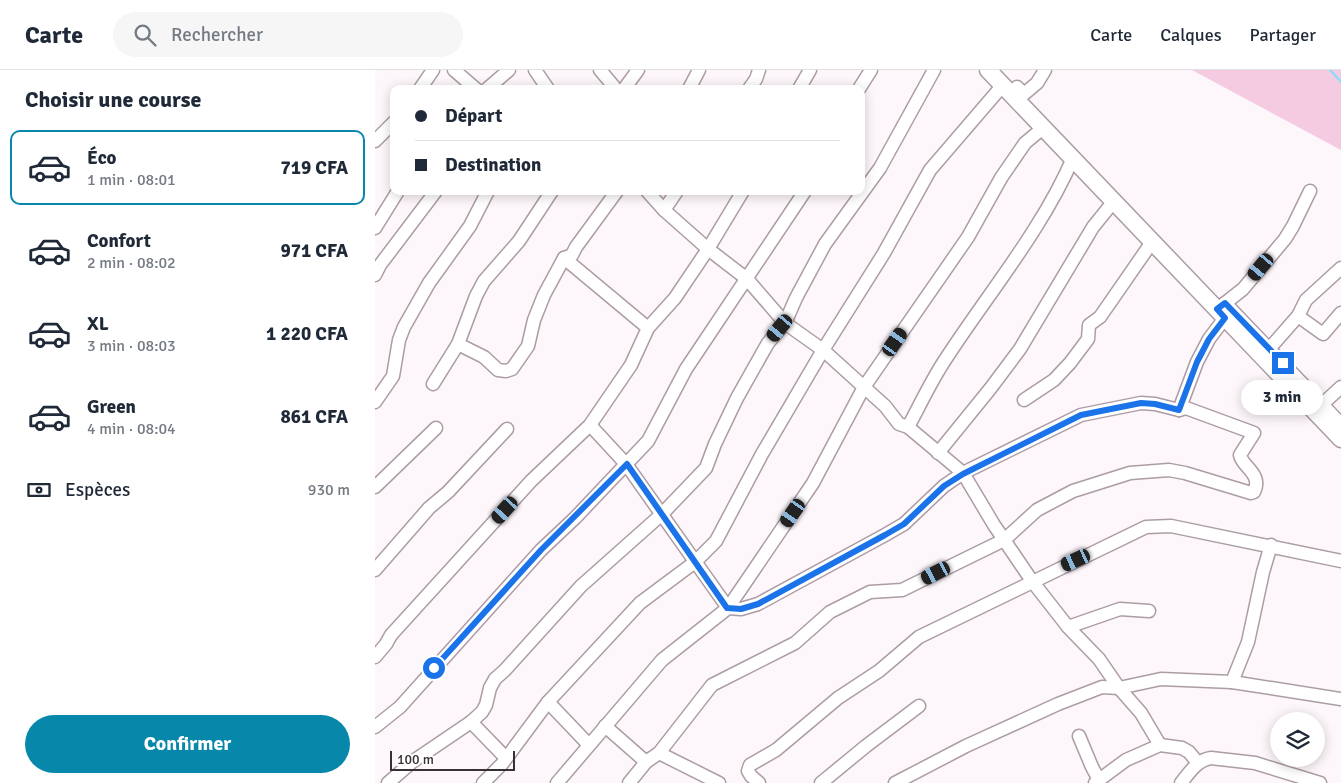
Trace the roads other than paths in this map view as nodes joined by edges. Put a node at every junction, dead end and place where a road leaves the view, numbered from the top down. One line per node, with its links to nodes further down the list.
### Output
1 (433, 70): 14 (street)
2 (454, 70): 15 (street)
3 (509, 70): 16 (street)
4 (535, 70): 17 (street)
5 (600, 70): 18 (street)
6 (639, 70): 19 (street)
7 (699, 70): 20 (street)
8 (759, 70): 21 (street)
9 (810, 70): 22 (street)
10 (871, 70): 23 (street)
11 (934, 70): 29 (street)
12 (987, 70): 24 (main road)
13 (1045, 70): 24 (street)
14 (423, 85)
15 (471, 85)
16 (492, 85)
17 (545, 85)
18 (613, 85)
19 (627, 85)
20 (691, 85)
21 (752, 85)
22 (801, 85)
23 (862, 85)
24 (1007, 89): 26 (main road); 57 (street)
25 (390, 126): 27 (street)
26 (1043, 128): 28 (main road); 59 (street)
27 (375, 141)
28 (1073, 158): 41 (main road); 67 (street)
29 (865, 188)
30 (1310, 191): 50 (street)
31 (396, 195): 43 (street)
32 (433, 195): 48 (street)
33 (487, 195): 62 (street)
34 (549, 195): 55 (street)
35 (614, 195): 46 (street)
36 (650, 195): 42 (street)
37 (674, 195): 42 (street)
38 (741, 195): 45 (street)
39 (802, 195): 49 (street)
40 (860, 195): 53 (street)
41 (1114, 201): 44 (main road); 71 (street)
42 (663, 210): 45 (street)
43 (375, 228)
44 (1152, 242): 50 (main road); 61 (street)
45 (708, 249): 49 (street); 54 (street)
46 (564, 258): 54 (street); 55 (street)
47 (1341, 268): 52 (street)
48 (375, 275)
49 (747, 279): 53 (street); 72 (street)
50 (1222, 310): 56 (street); 63 (main road); 64 (street)
51 (1341, 313): 52 (street)
52 (1298, 316): 56 (street)
53 (785, 323): 57 (street); 75 (street)
54 (647, 328): 66 (street)
55 (458, 344): 58 (street)
56 (1269, 349): 63 (street)
57 (823, 350): 59 (street); 79 (street)
58 (433, 384)
59 (864, 387): 67 (street); 82 (street)
60 (1341, 387): 63 (street)
61 (1024, 400)
62 (375, 402)
63 (1318, 409): 65 (street); 70 (main road)
64 (1179, 410): 73 (street); 76 (street)
65 (1341, 424)
66 (590, 426): 72 (street); 85 (street)
67 (908, 427): 71 (street)
68 (436, 428): 74 (street)
69 (507, 429): 80 (street)
70 (1341, 439)
71 (938, 453): 73 (street)
72 (627, 464): 75 (street); 93 (street)
73 (963, 474): 76 (street); 82 (street)
74 (375, 487)
75 (662, 514): 79 (street); 91 (street)
76 (1004, 540): 81 (street); 97 (street)
77 (1271, 545): 78 (street); 81 (street); 86 (street)
78 (1341, 561)
79 (695, 562): 82 (street); 89 (street)
80 (375, 570)
81 (1032, 581): 84 (street); 109 (street)
82 (727, 608): 92 (street)
83 (1149, 611): 84 (street)
84 (1068, 627): 87 (street)
85 (375, 657)
86 (1232, 682): 87 (street); 88 (street)
87 (1119, 688): 96 (street); 103 (street)
88 (1341, 699)
89 (548, 702): 95 (street); 98 (street)
90 (919, 706): 110 (street)
91 (471, 722): 98 (street); 104 (street)
92 (605, 726): 95 (street); 99 (street)
93 (375, 727)
94 (1079, 736): 102 (street)
95 (589, 745): 106 (street)
96 (1160, 745): 100 (street); 102 (street)
97 (659, 753): 99 (street); 101 (street)
98 (506, 758): 105 (street)
99 (646, 762): 107 (street)
100 (1198, 764): 111 (street); 112 (street)
101 (693, 777): 108 (street)
102 (1097, 781)
103 (899, 782)
104 (388, 783)
105 (483, 783)
106 (557, 783)
107 (629, 783)
108 (719, 783)
109 (759, 783)
110 (821, 783)
111 (1181, 783)
112 (1319, 783)

